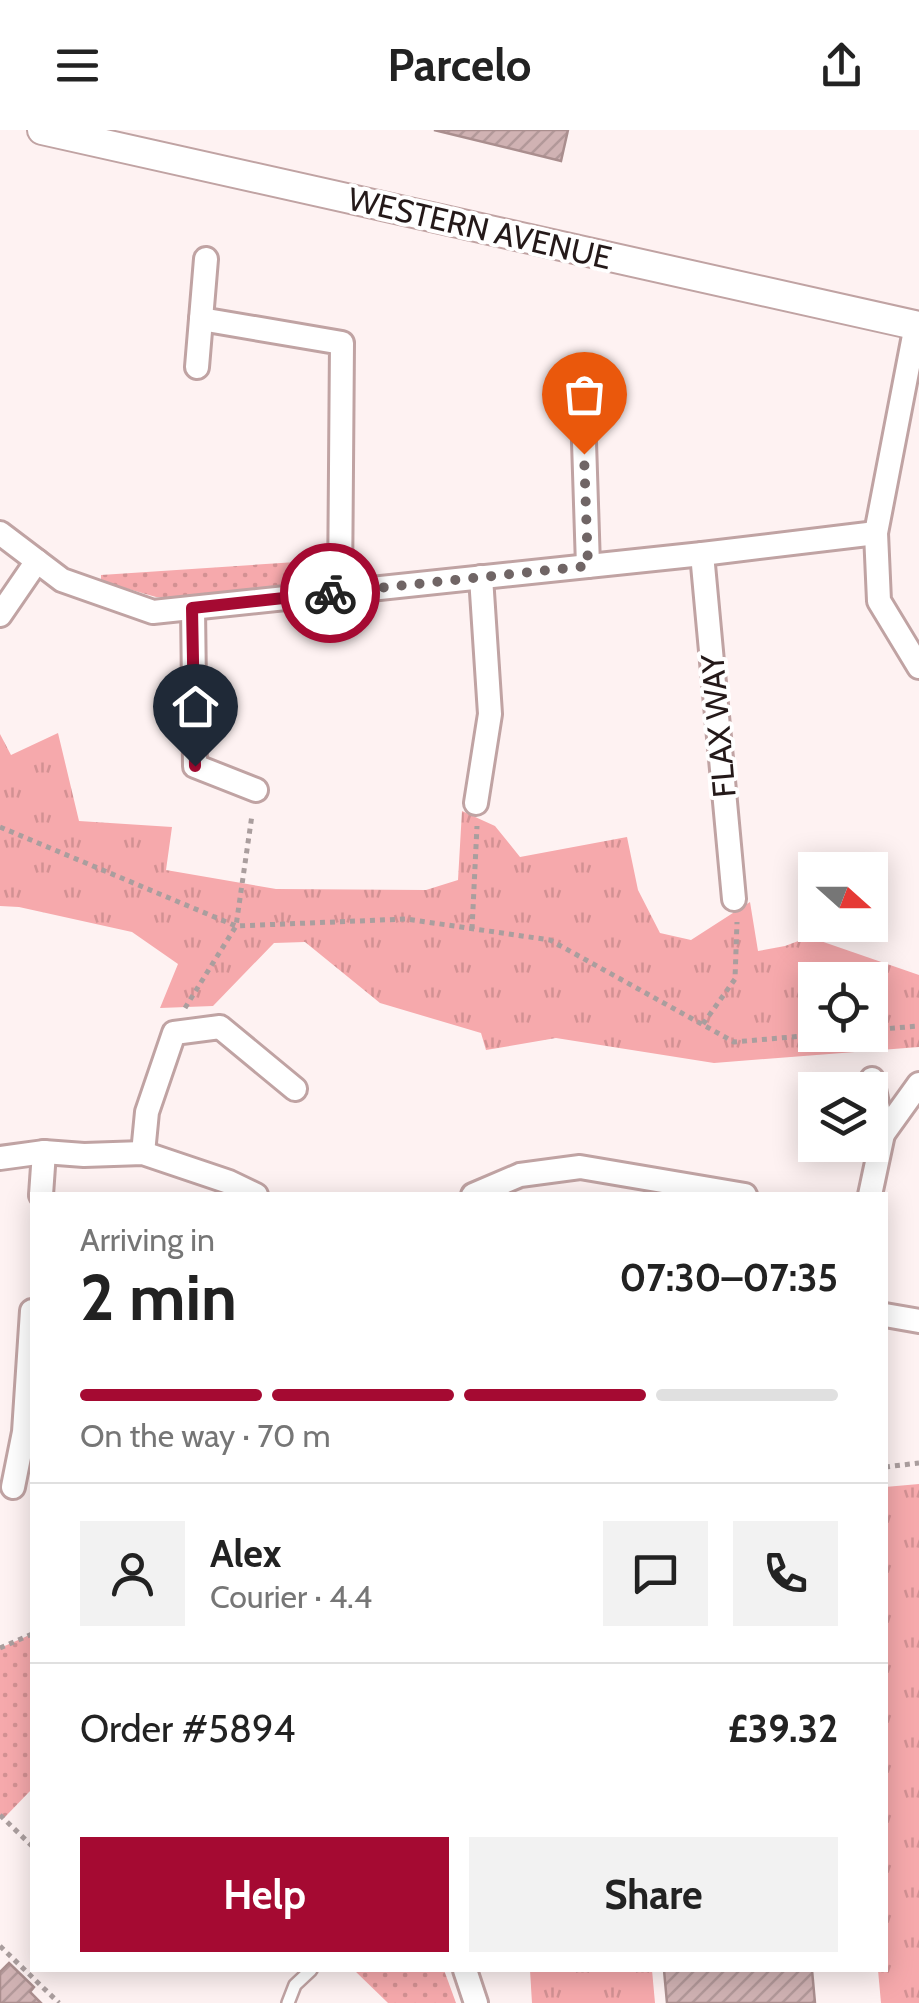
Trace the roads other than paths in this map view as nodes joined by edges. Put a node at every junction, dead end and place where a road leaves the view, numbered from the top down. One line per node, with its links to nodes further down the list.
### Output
1 (42, 130): 4 (street, WESTERN AVENUE)
2 (206, 259): 3 (street)
3 (201, 319): 5 (street); 13 (street)
4 (918, 325): 8 (street)
5 (197, 366)
6 (582, 380): 11 (street)
7 (0, 533): 10 (street)
8 (876, 533): 9 (street); 16 (street)
9 (702, 554): 11 (street); 19 (street, FLAX WAY)
10 (37, 561): 14 (street); 15 (street)
11 (588, 566): 12 (street)
12 (481, 577): 13 (street); 18 (street)
13 (340, 592): 14 (street)
14 (192, 608): 17 (street)
15 (0, 616)
16 (919, 667)
17 (256, 790)
18 (476, 803)
19 (734, 899)
20 (919, 1084): 22 (street)
21 (296, 1090): 24 (street)
22 (888, 1126)
23 (44, 1152): 24 (street); 25 (street); 27 (street)
24 (143, 1153): 28 (street)
25 (0, 1158)
26 (876, 1162): 31 (street)
27 (41, 1192)
28 (250, 1192)
29 (480, 1192): 30 (street)
30 (727, 1192)
31 (871, 1192)
32 (888, 1315): 33 (street)
33 (919, 1320)
34 (30, 1342): 36 (street)
35 (0, 1428): 36 (street)
36 (24, 1432): 37 (street)
37 (13, 1487)
38 (309, 1972): 40 (lane)
39 (465, 1972): 41 (street)
40 (288, 2003)
41 (476, 2003)

